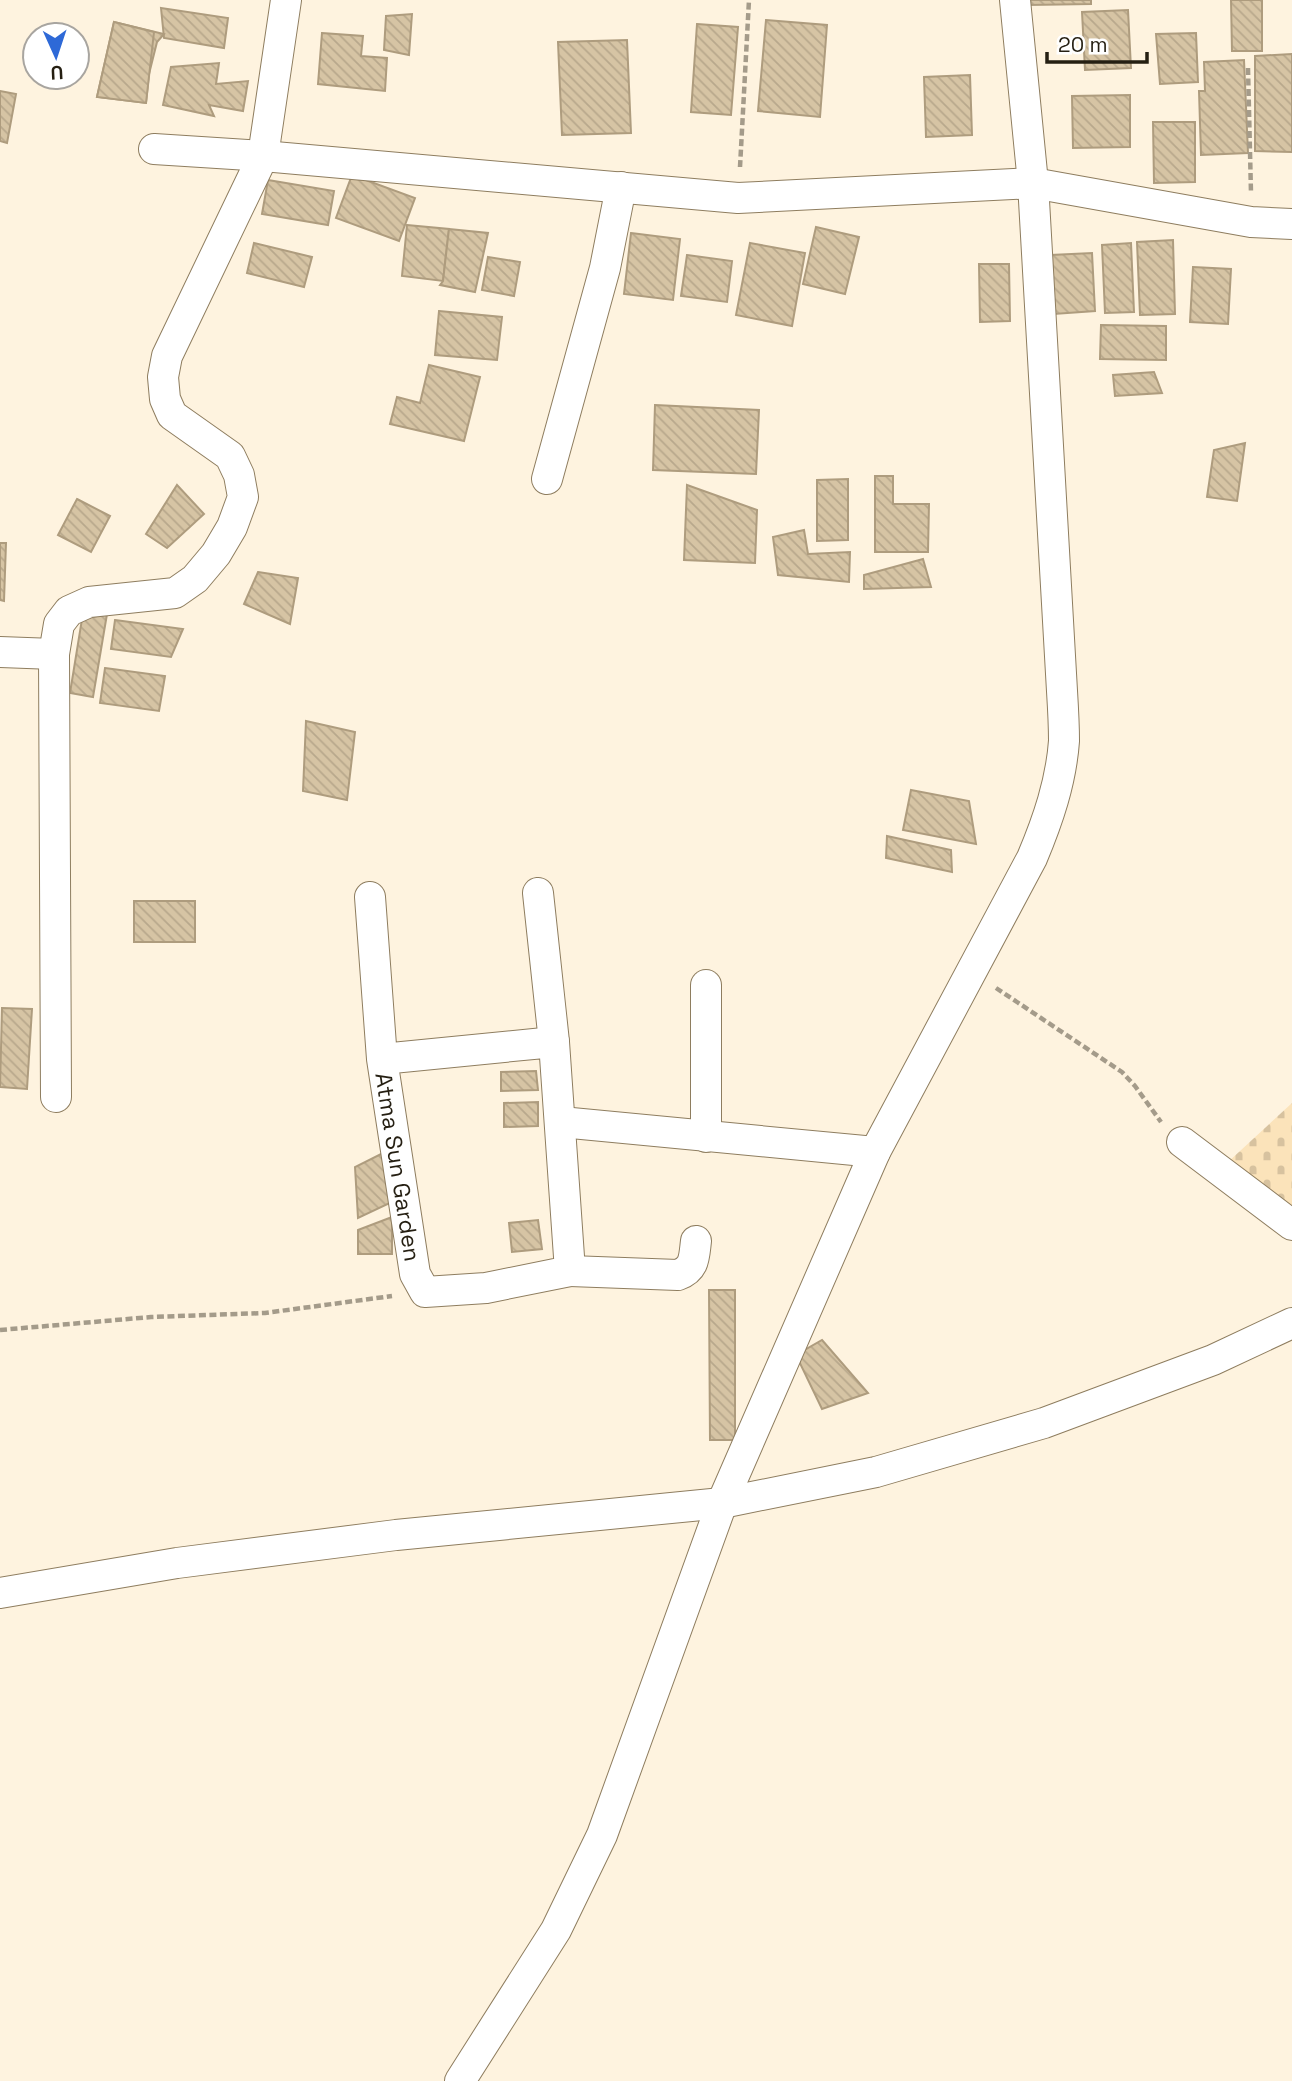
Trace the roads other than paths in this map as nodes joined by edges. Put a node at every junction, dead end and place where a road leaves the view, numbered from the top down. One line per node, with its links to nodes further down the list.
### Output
1 (286, 0): 4 (street)
2 (1015, 0): 5 (street)
3 (154, 149): 4 (street)
4 (263, 156): 6 (street); 10 (street)
5 (1033, 183): 6 (street); 7 (street); 20 (street)
6 (621, 187): 8 (street)
7 (1292, 224)
8 (547, 478)
9 (0, 652): 10 (street)
10 (54, 654): 16 (street)
11 (538, 893): 14 (street)
12 (370, 897): 15 (street, Atma Sun Garden)
13 (706, 985): 18 (street)
14 (554, 1042): 15 (street, Atma Sun Garden); 17 (street)
15 (382, 1059): 23 (street, Atma Sun Garden)
16 (56, 1097)
17 (561, 1122): 18 (street); 23 (street)
18 (706, 1137): 20 (street)
19 (1182, 1142): 21 (street)
20 (875, 1152): 25 (street)
21 (1292, 1225)
22 (696, 1241): 23 (street, Atma Sun Garden)
23 (570, 1271)
24 (1292, 1323): 25 (street)
25 (722, 1503): 26 (street); 27 (street)
26 (0, 1593)
27 (460, 2081)

